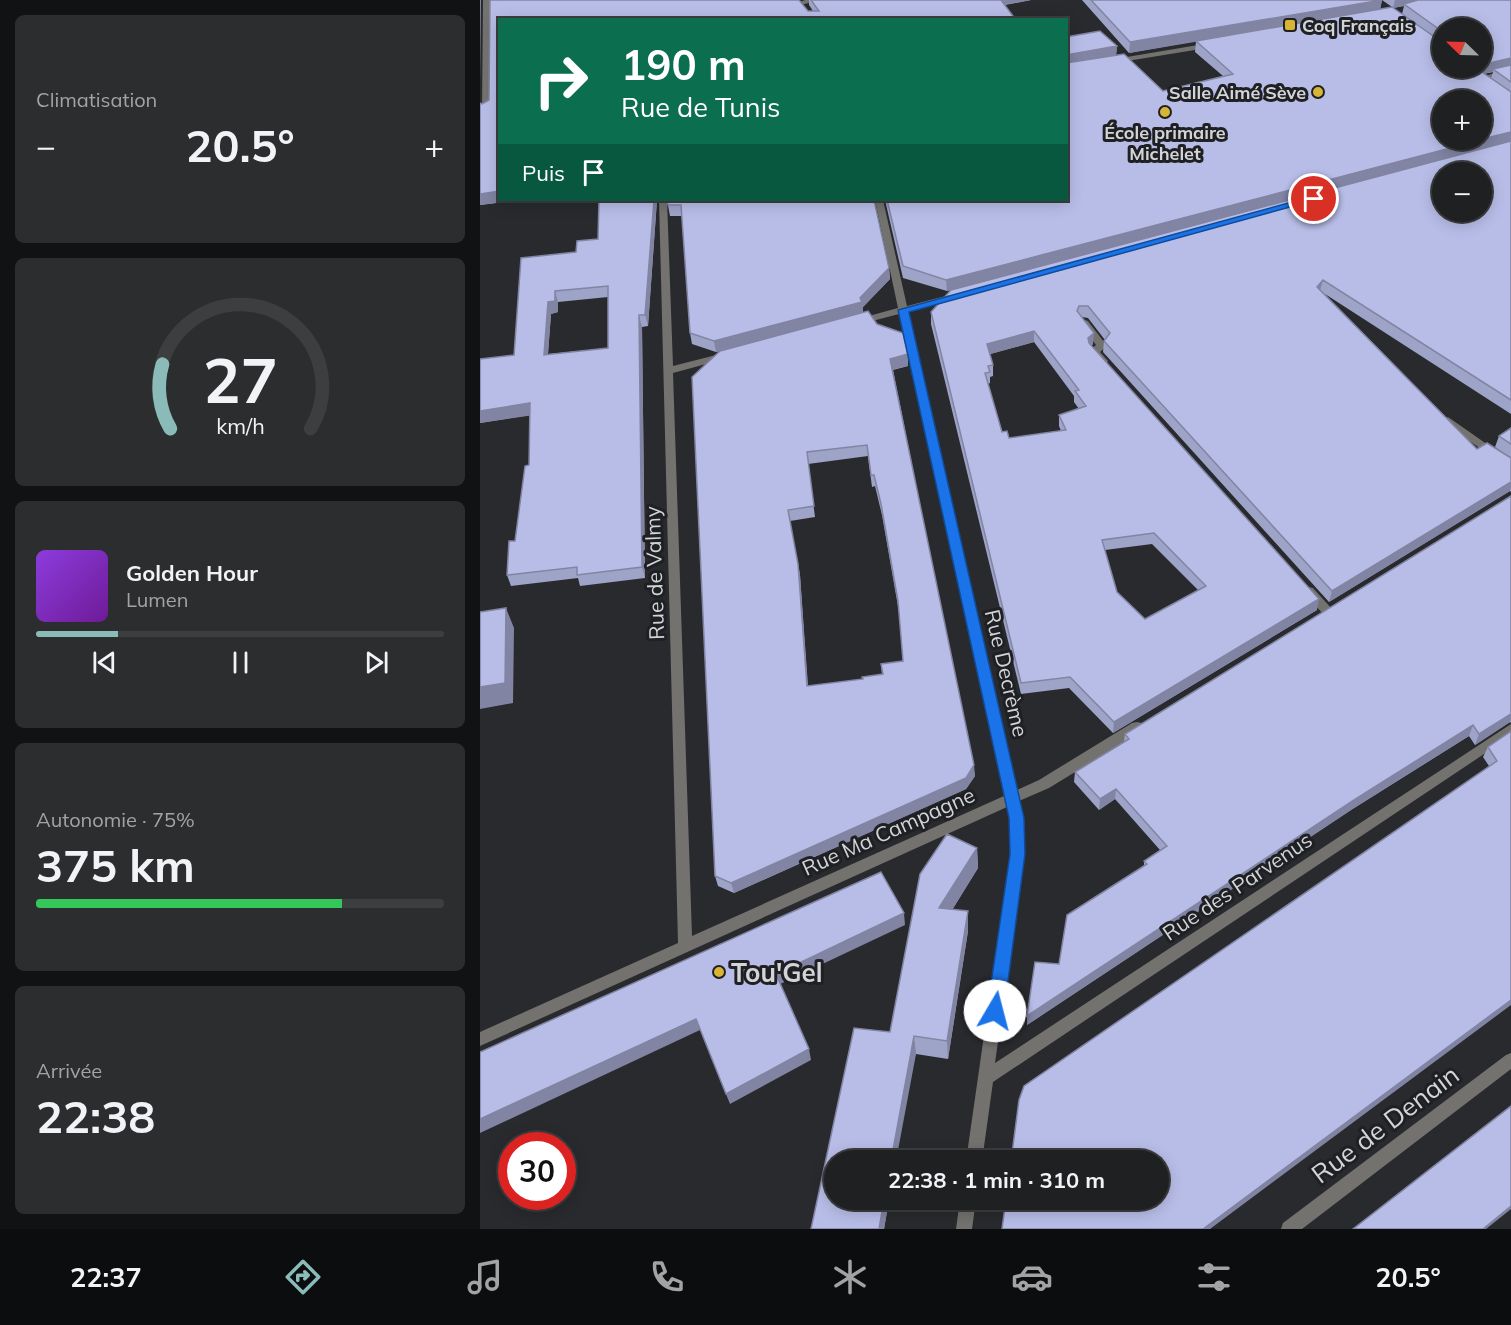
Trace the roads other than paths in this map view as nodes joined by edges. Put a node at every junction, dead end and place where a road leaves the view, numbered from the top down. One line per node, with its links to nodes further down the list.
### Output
1 (816, 0): 2 (street)
2 (799, 2): 4 (street)
3 (484, 4): 10 (street)
4 (808, 11)
5 (1215, 44): 6 (street)
6 (1101, 64)
7 (1511, 70): 8 (street)
8 (1492, 75)
9 (498, 110): 10 (street)
10 (483, 111)
11 (663, 201): 19 (street, Rue de Valmy)
12 (879, 201): 14 (street, Rue Decrème)
13 (972, 291): 14 (street)
14 (903, 310): 16 (street); 26 (street, Rue Decrème)
15 (1083, 321): 18 (street)
16 (843, 326)
17 (733, 354): 19 (street)
18 (1110, 368)
19 (668, 371): 27 (street, Rue de Valmy)
20 (1436, 410): 21 (street)
21 (1511, 466)
22 (1302, 584): 23 (street)
23 (1328, 612)
24 (1153, 717): 26 (street, Rue Ma Campagne)
25 (1511, 729): 30 (street, Rue des Parvenus)
26 (1012, 797): 27 (street, Rue Ma Campagne); 30 (street, Rue Decrème)
27 (685, 946): 28 (street, Rue Ma Campagne)
28 (480, 1039)
29 (1511, 1060): 34 (street, Rue de Denain)
30 (986, 1078): 31 (street, Rue Decrème)
31 (976, 1150)
32 (967, 1210): 33 (street)
33 (964, 1229)
34 (1289, 1229)

